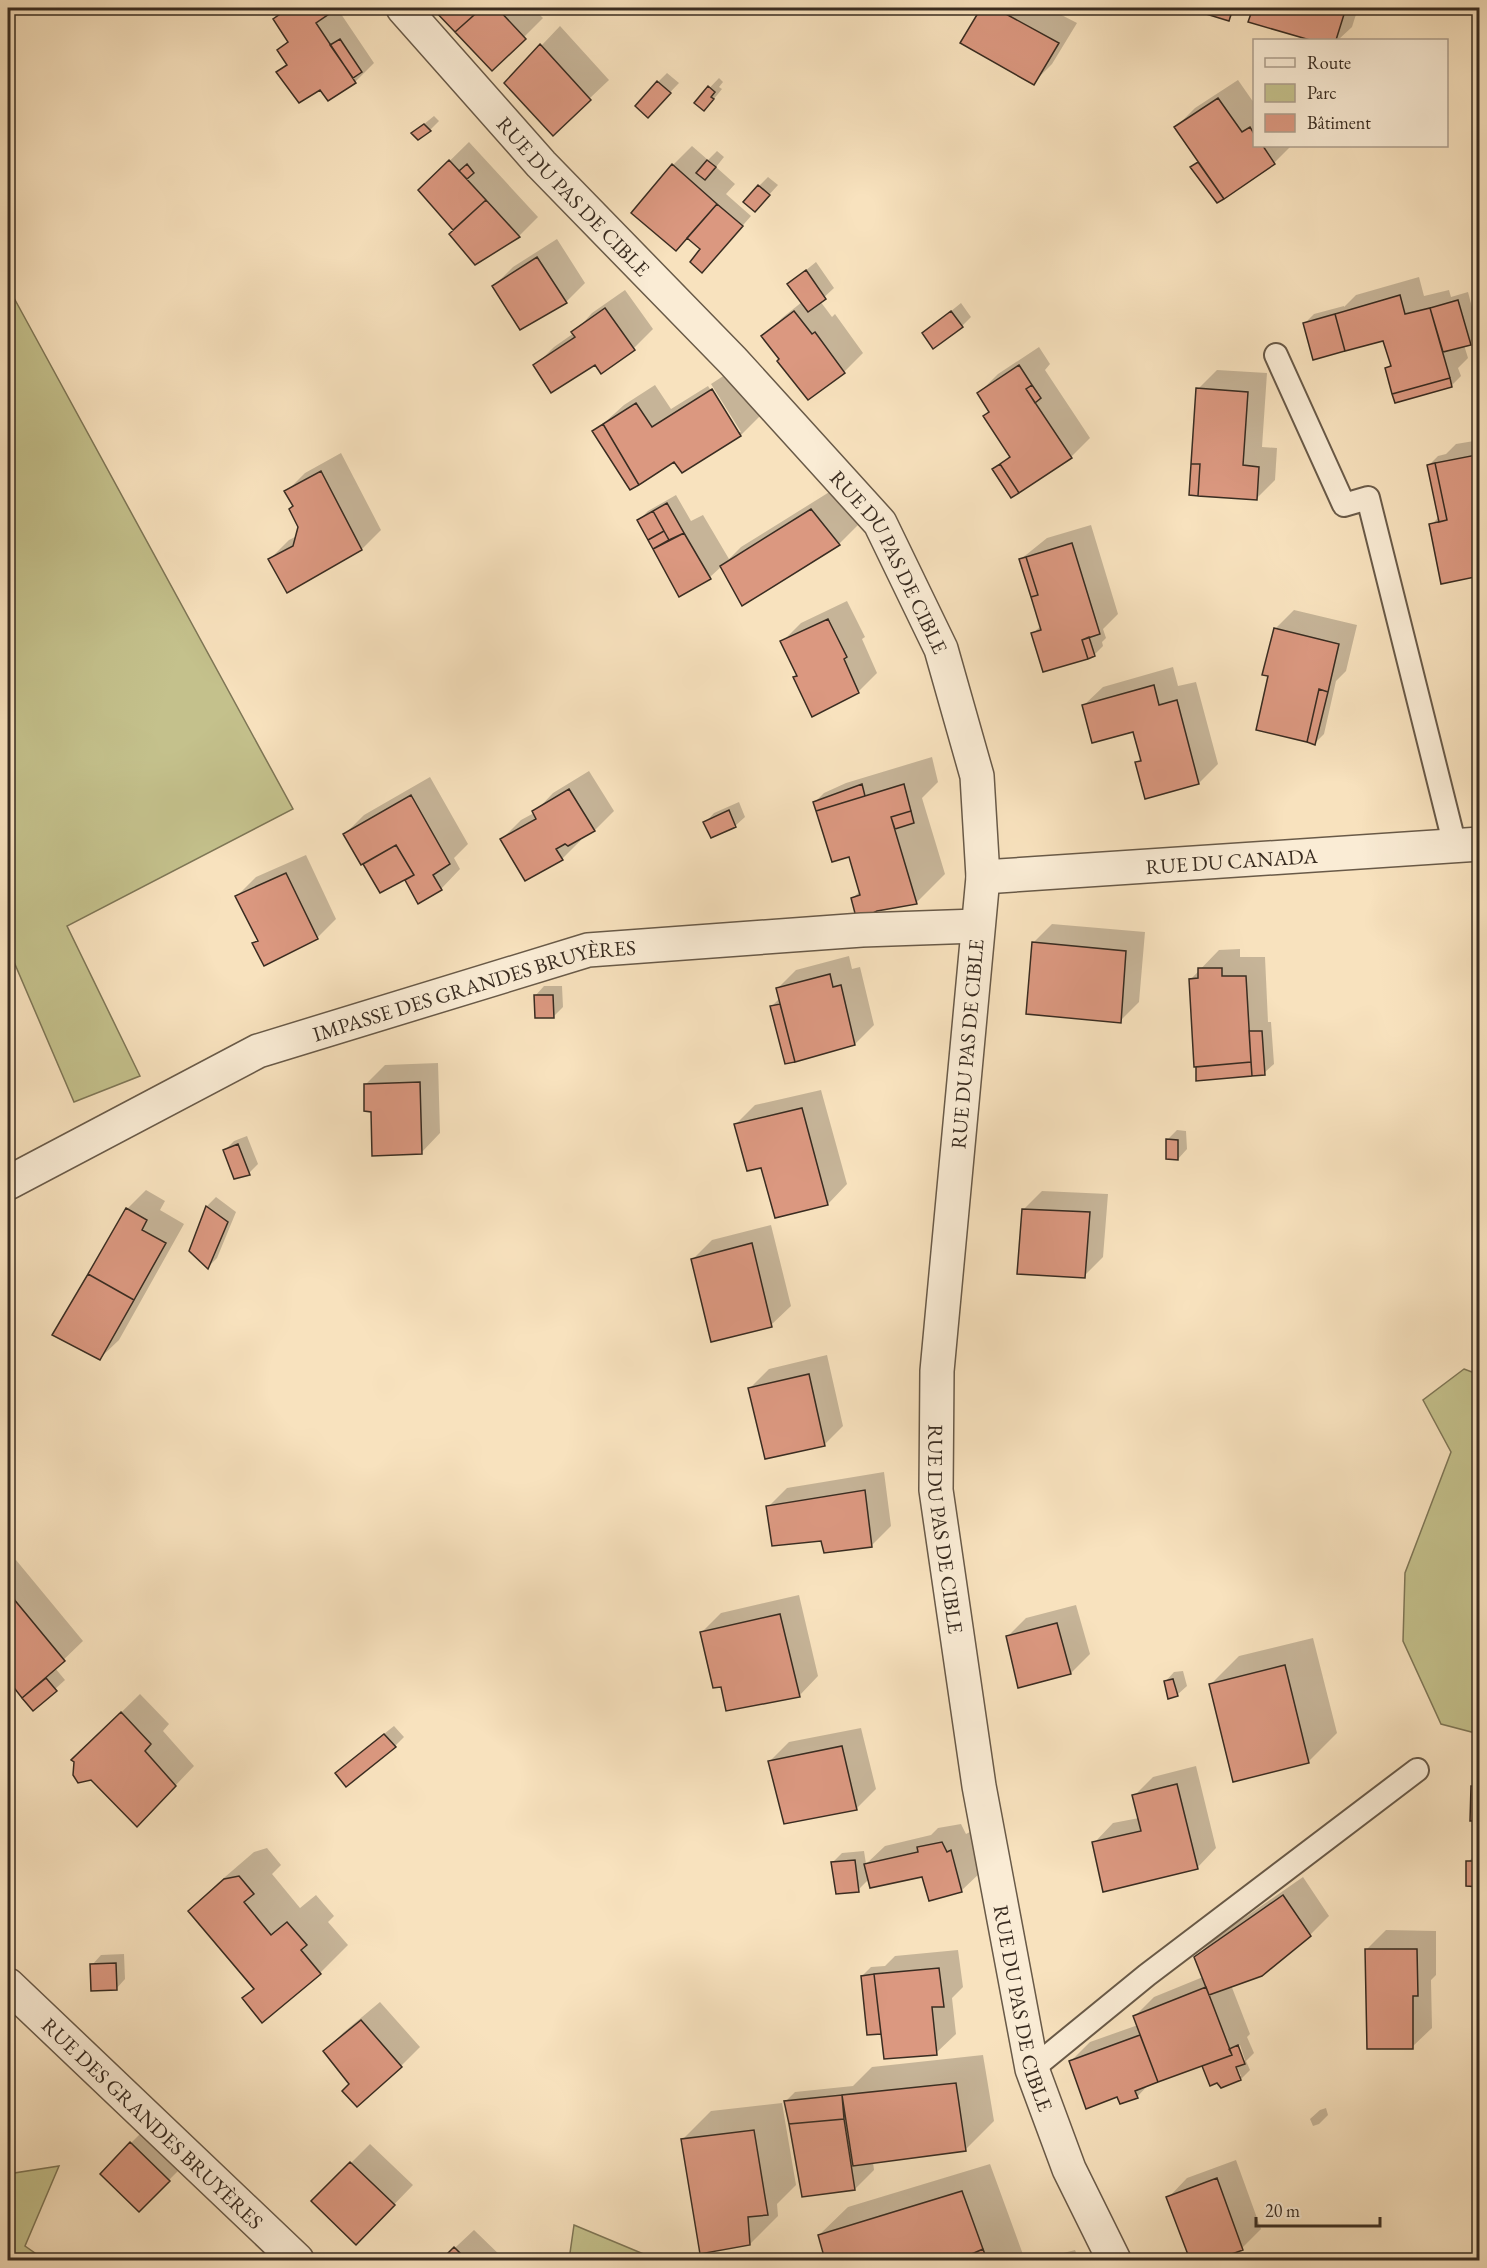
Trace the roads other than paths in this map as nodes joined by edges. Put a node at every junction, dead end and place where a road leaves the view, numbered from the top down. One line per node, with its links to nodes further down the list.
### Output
1 (403, 8): 4 (street, RUE DU PAS DE CIBLE)
2 (1275, 355): 3 (lane)
3 (1467, 845): 4 (street, RUE DU CANADA)
4 (982, 877): 5 (street, RUE DU PAS DE CIBLE)
5 (977, 926): 6 (street, IMPASSE DES GRANDES BRUYÈRES); 9 (street, RUE DU PAS DE CIBLE)
6 (8, 1183)
7 (1417, 1770): 9 (lane)
8 (8, 1985): 10 (street, RUE DES GRANDES BRUYÈRES)
9 (1032, 2068): 11 (street, RUE DU PAS DE CIBLE)
10 (297, 2260)
11 (1114, 2260)

